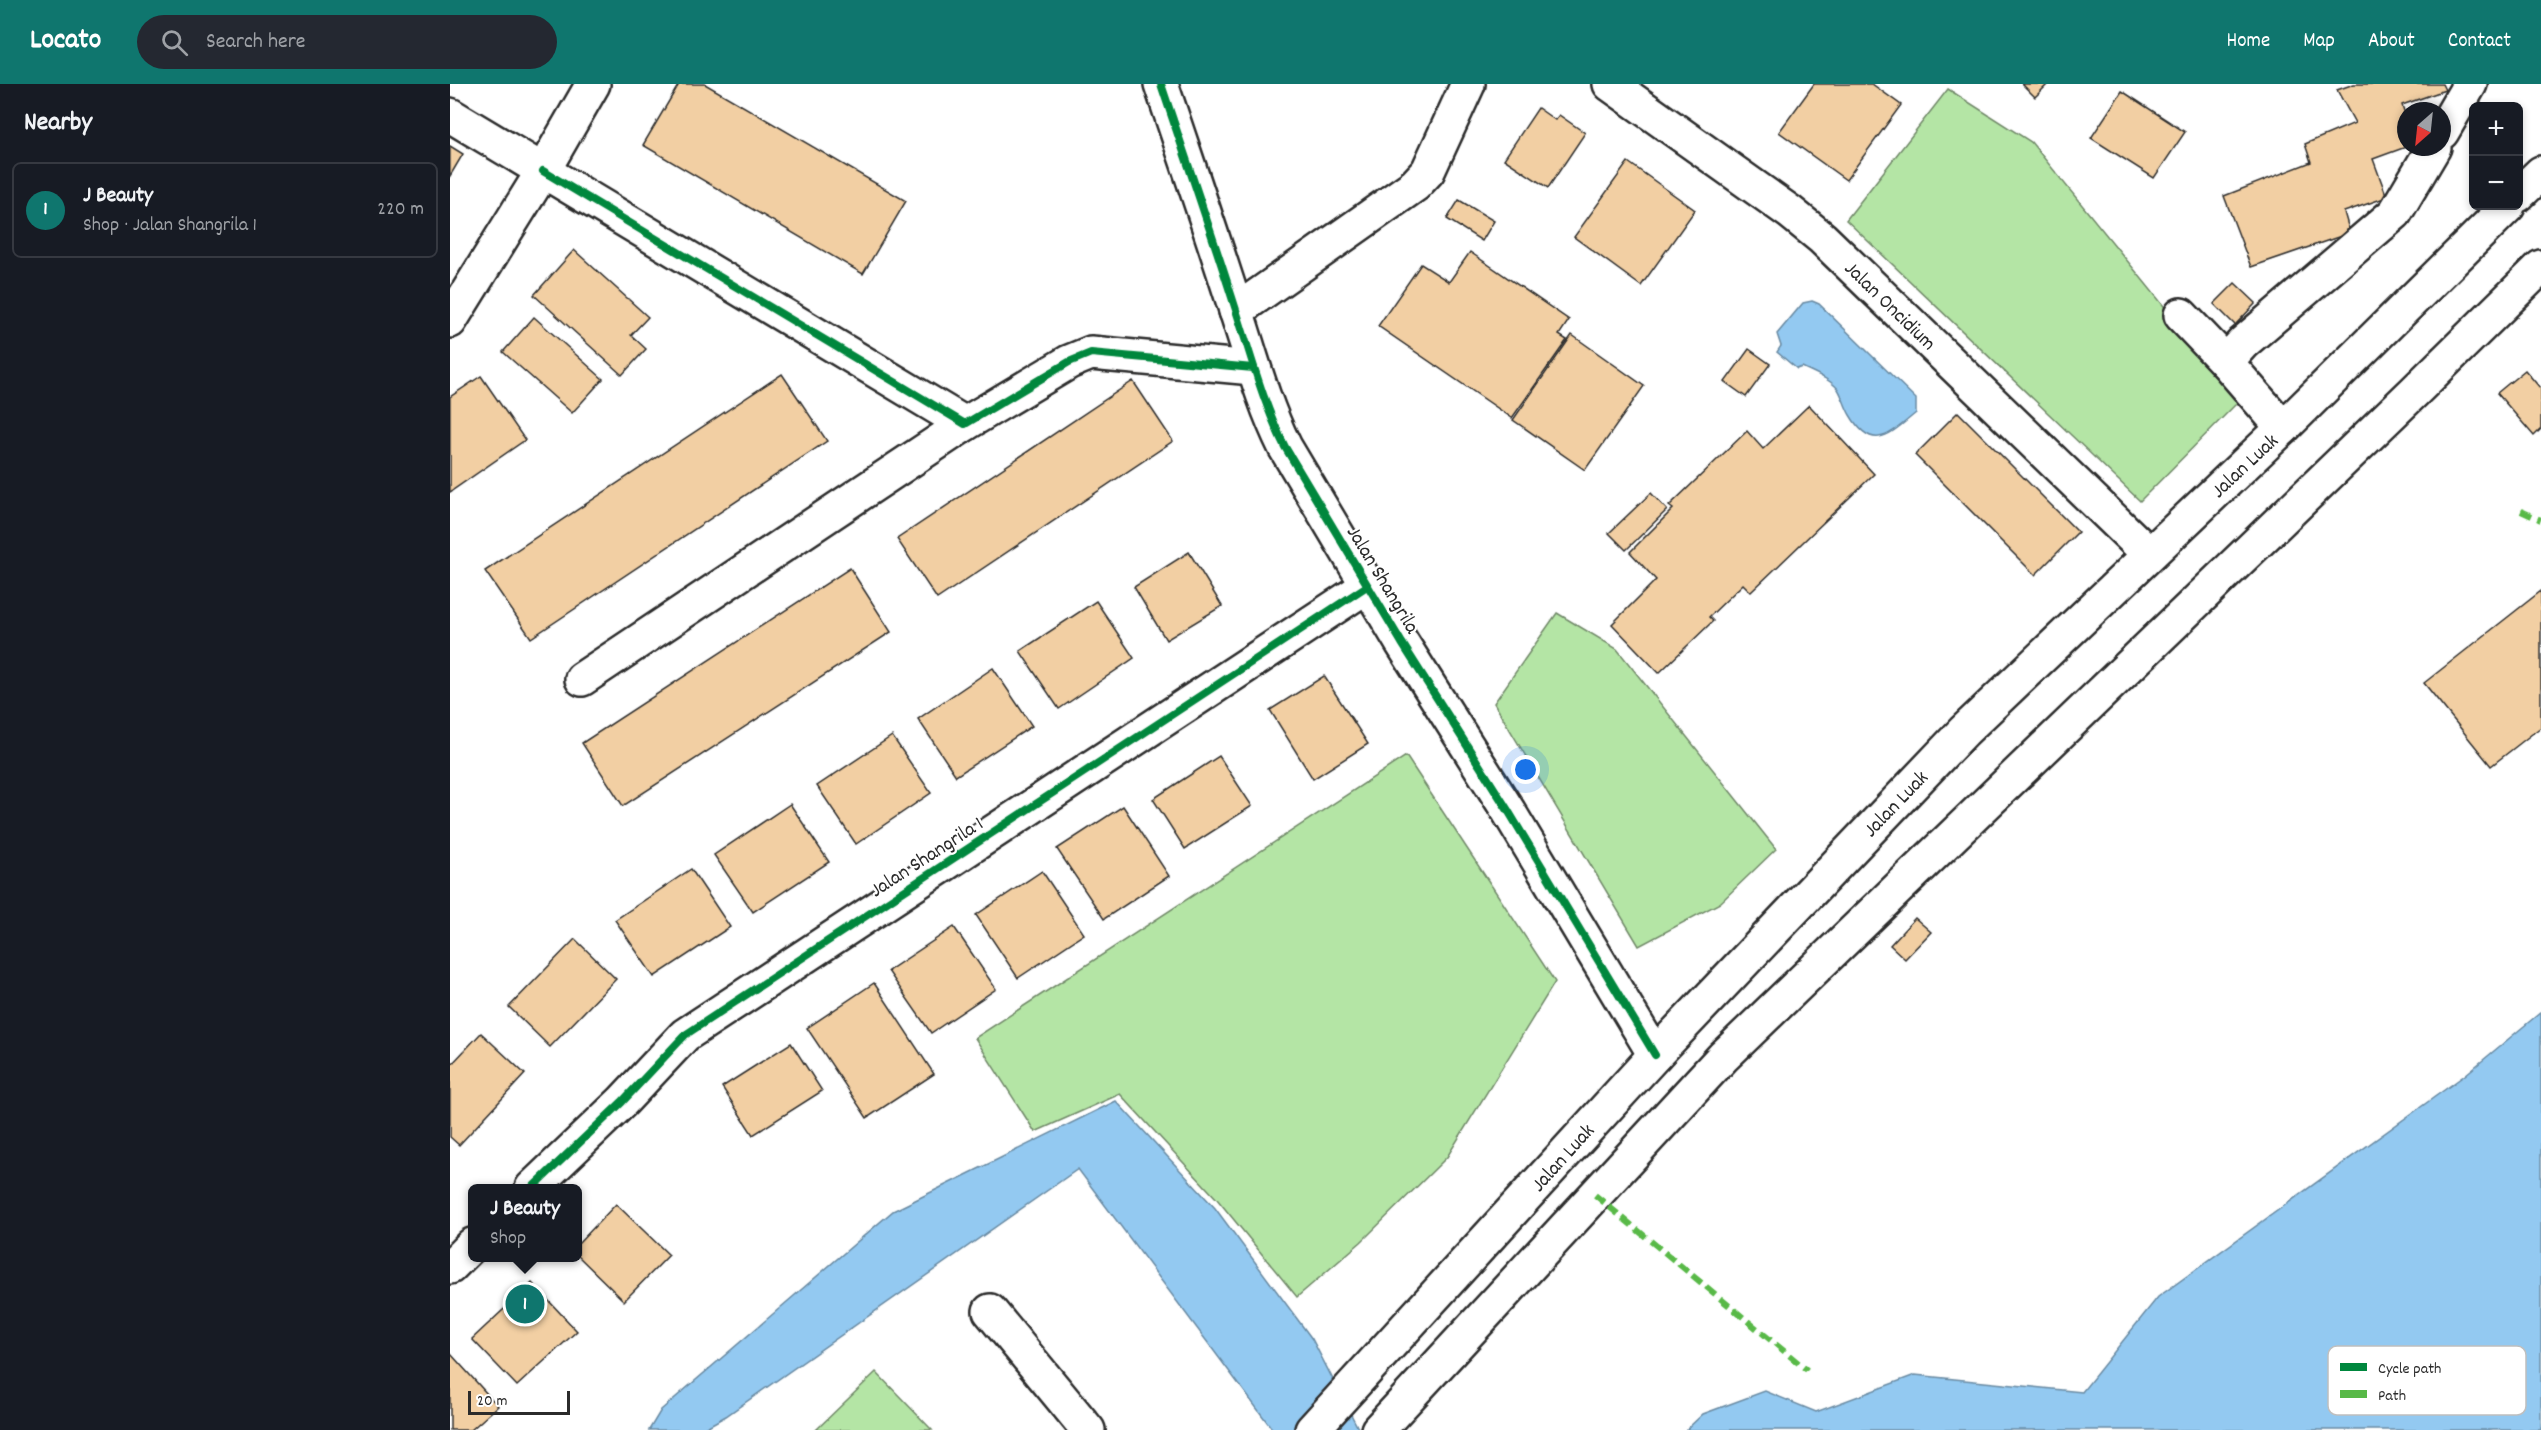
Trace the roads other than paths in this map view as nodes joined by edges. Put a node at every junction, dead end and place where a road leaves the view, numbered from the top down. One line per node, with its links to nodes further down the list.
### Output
1 (593, 84): 9 (street)
2 (1161, 84): 14 (street, Jalan Shangrila)
3 (1468, 84): 14 (street)
4 (1610, 84): 21 (street, Jalan Oncidium)
5 (2470, 84): 7 (street)
6 (450, 115): 9 (street)
7 (2451, 117)
8 (2429, 156): 17 (street)
9 (543, 171): 16 (street); 19 (street)
10 (2541, 172): 11 (street)
11 (2523, 190)
12 (2504, 210): 20 (street, Jalan Luak)
13 (2541, 267): 31 (street)
14 (1236, 311): 18 (street, Jalan Shangrila)
15 (2181, 315): 17 (street)
16 (450, 321)
17 (2226, 362): 20 (street)
18 (1253, 368): 19 (street); 22 (street, Jalan Shangrila)
19 (965, 424): 23 (street)
20 (2283, 428): 21 (street, Jalan Luak)
21 (2149, 554): 24 (street, Jalan Luak)
22 (1367, 586): 24 (street, Jalan Shangrila); 25 (street, Jalan Shangrila 1)
23 (582, 679)
24 (1655, 1055): 30 (street, Jalan Luak)
25 (536, 1184)
26 (468, 1249): 27 (street)
27 (450, 1267)
28 (990, 1311): 29 (street)
29 (1088, 1430)
30 (1312, 1430)
31 (1378, 1430)

